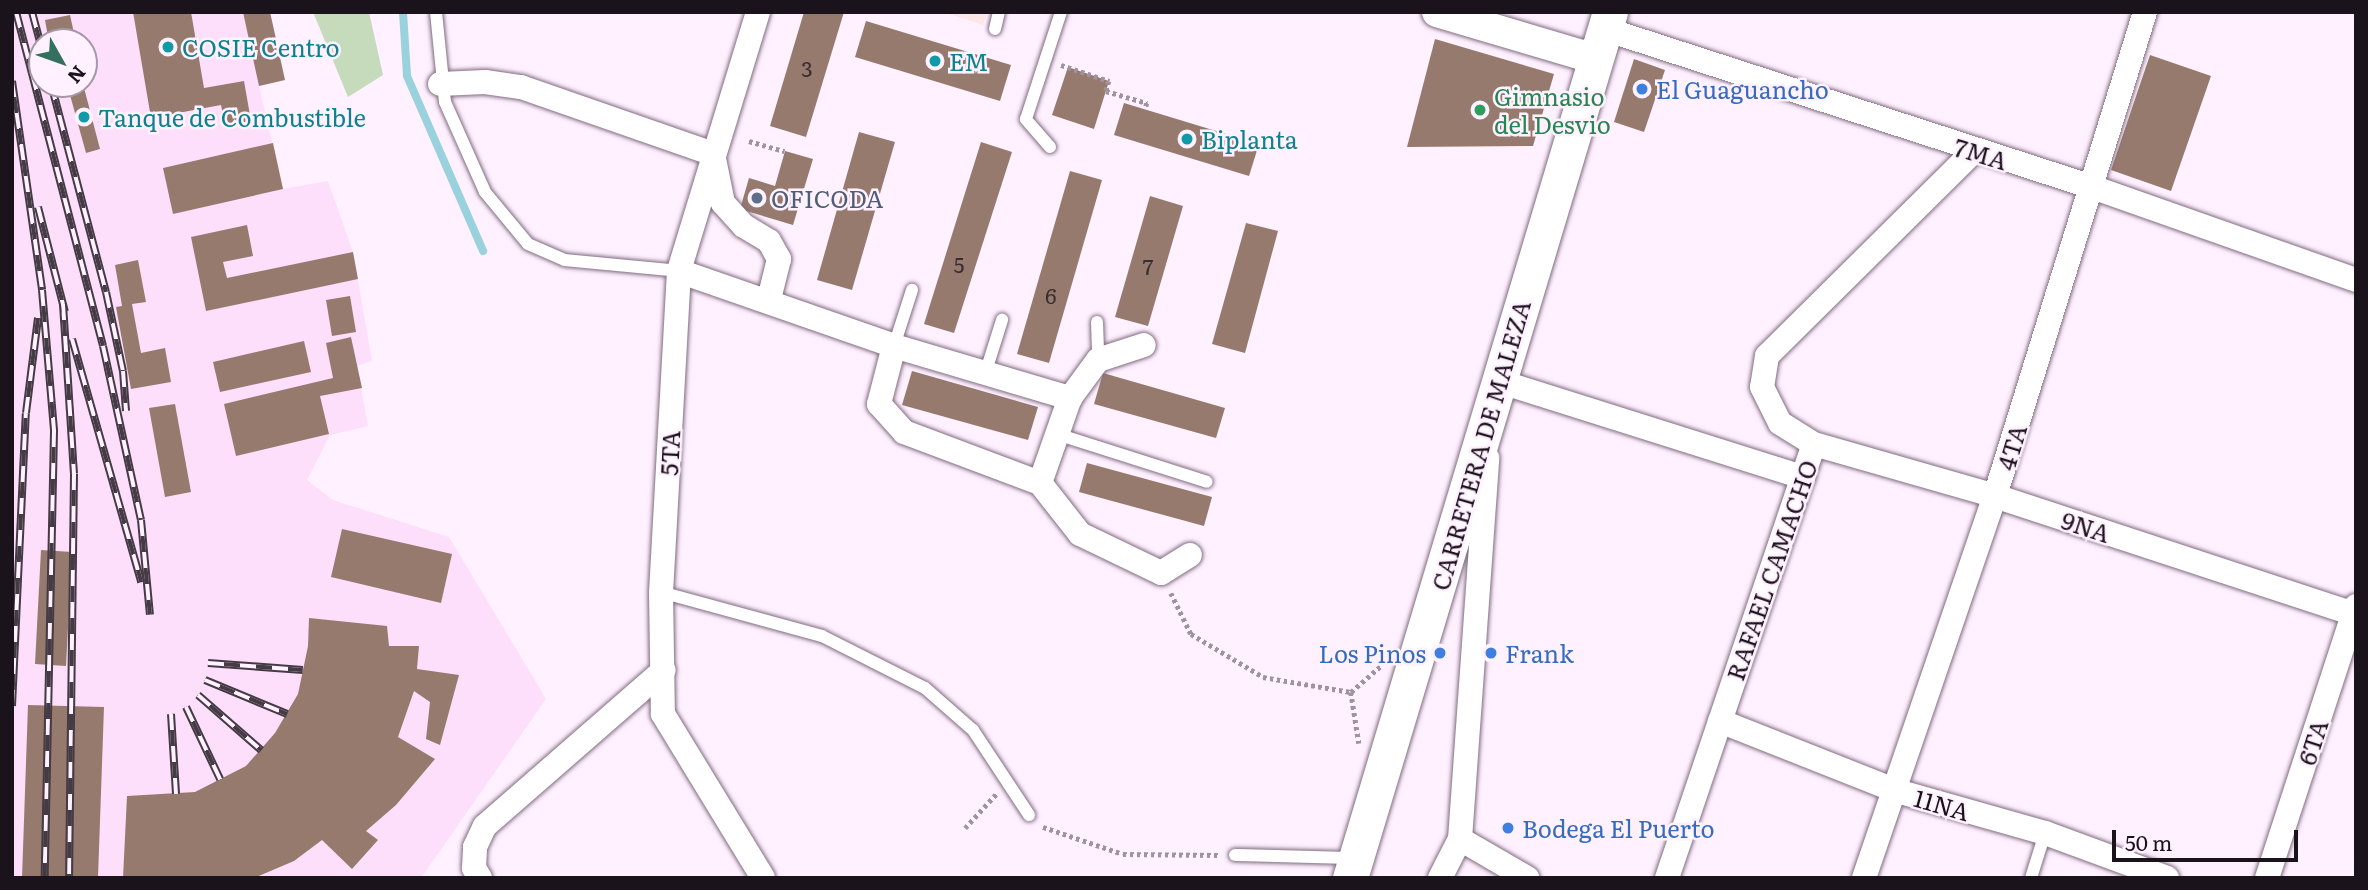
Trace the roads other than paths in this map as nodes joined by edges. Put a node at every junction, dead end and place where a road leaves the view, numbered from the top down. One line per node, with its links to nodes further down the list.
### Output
1 (436, 12): 9 (lane)
2 (758, 12): 12 (street, 5TA)
3 (999, 12): 7 (lane)
4 (1061, 12): 10 (lane)
5 (1437, 12): 8 (street)
6 (2145, 12): 13 (street, 4TA)
7 (995, 29)
8 (1604, 33): 11 (street, 7MA); 24 (main road, CARRETERA DE MALEZA)
9 (440, 84): 12 (street); 14 (lane)
10 (1050, 147)
11 (1974, 151): 13 (street, 7MA); 27 (street, RAFAEL CAMACHO)
12 (713, 154): 14 (street, 5TA); 17 (street)
13 (2092, 187): 15 (street, 7MA); 31 (street, 4TA)
14 (679, 271): 17 (street); 33 (street, 5TA)
15 (2356, 280)
16 (912, 290): 21 (lane)
17 (769, 299): 21 (street)
18 (1002, 320): 23 (lane)
19 (1097, 322): 22 (lane)
20 (1144, 345): 22 (street)
21 (894, 346): 23 (street); 30 (street)
22 (1098, 360): 25 (street)
23 (985, 374): 25 (street)
24 (1494, 397): 28 (street); 40 (street); 42 (main road, CARRETERA DE MALEZA)
25 (1070, 398): 26 (street)
26 (1057, 434): 29 (lane); 30 (street)
27 (1814, 444): 28 (street, RAFAEL CAMACHO); 31 (street, 9NA)
28 (1803, 477): 36 (street, RAFAEL CAMACHO)
29 (1206, 482)
30 (1040, 483): 32 (street)
31 (1995, 496): 34 (street, 9NA); 37 (street, 4TA)
32 (1190, 555)
33 (661, 592): 35 (street, 5TA); 38 (lane)
34 (2355, 612): 51 (street, 6TA)
35 (664, 670): 43 (street); 44 (street, 5TA)
36 (1720, 721): 37 (street, 11NA); 47 (street, RAFAEL CAMACHO)
37 (1897, 791): 39 (street, 11NA); 48 (street, 4TA)
38 (1029, 815)
39 (2045, 833): 49 (lane); 50 (street, 11NA)
40 (1461, 839): 45 (street); 46 (street)
41 (1235, 855): 42 (lane)
42 (1354, 868)
43 (480, 878)
44 (763, 878)
45 (1440, 878)
46 (1527, 878)
47 (1667, 878)
48 (1864, 878)
49 (2031, 878)
50 (2167, 878)
51 (2267, 878)

